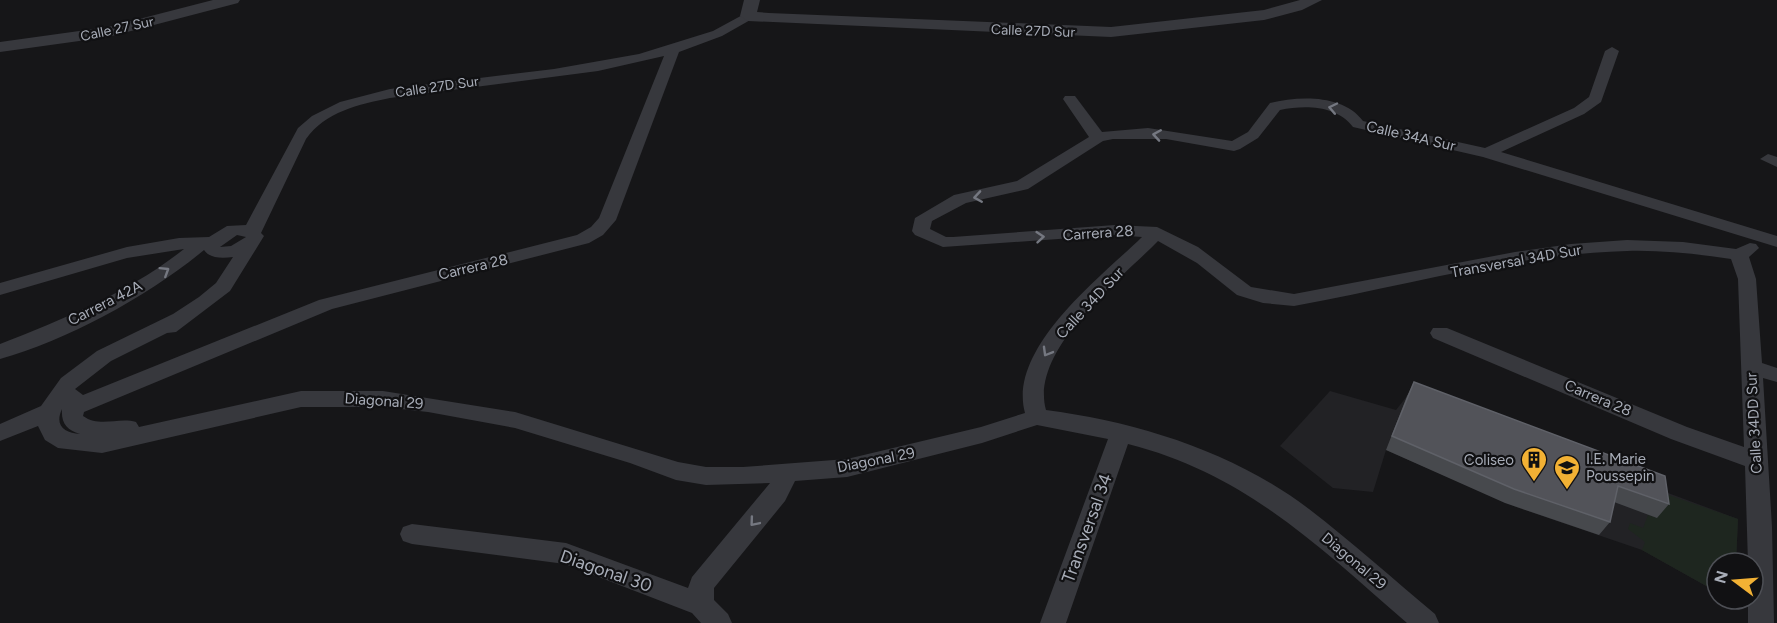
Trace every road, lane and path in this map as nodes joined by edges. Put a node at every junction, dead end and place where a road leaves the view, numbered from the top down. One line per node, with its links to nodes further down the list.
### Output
1 (232, 0): 4 (street, Calle 27 Sur)
2 (1314, 0): 3 (street, Calle 27D Sur)
3 (750, 8): 5 (street)
4 (0, 47)
5 (673, 50): 10 (street, Calle 27D Sur); 27 (street, Carrera 28)
6 (1612, 51): 9 (street)
7 (1070, 99): 8 (street)
8 (1098, 138): 9 (street, Calle 34A Sur, one-way to 8); 12 (street, Calle 34A Sur, one-way to 12)
9 (1487, 153): 15 (street, Calle 34A Sur)
10 (258, 214): 11 (street, Calle 27D Sur); 14 (street, Calle 27D Sur)
11 (233, 231): 14 (street); 16 (street, Calle 27D Sur)
12 (921, 231): 13 (street, Carrera 28, one-way to 13)
13 (1157, 232): 20 (street, Carrera 28); 29 (street, Calle 34D Sur, one-way to 29)
14 (250, 239): 18 (street)
15 (1771, 240): 17 (street)
16 (208, 242): 18 (street); 19 (street); 23 (street, Carrera 42A, one-way to 16)
17 (1739, 255): 20 (street, Transversal 34D Sur); 24 (street, Calle 34DD Sur)
18 (233, 260): 21 (street)
19 (0, 288)
20 (1294, 300)
21 (179, 319): 27 (street); 28 (street)
22 (1440, 333): 32 (street, Carrera 28)
23 (0, 352)
24 (1751, 367): 25 (street); 32 (street, Calle 34DD Sur)
25 (1777, 375)
26 (272, 405): 27 (street, Diagonal 29); 28 (street, Diagonal 29); 33 (street, Diagonal 29)
27 (72, 408)
28 (49, 412): 30 (street)
29 (1037, 417): 31 (street, Diagonal 29); 33 (street, Diagonal 29)
30 (0, 433)
31 (1121, 433): 36 (street, Transversal 34); 37 (street, Diagonal 29)
32 (1757, 461): 38 (street, Calle 34DD Sur)
33 (786, 474): 35 (street, one-way to 35)
34 (412, 534): 35 (street, Diagonal 30)
35 (710, 614)
36 (1053, 623)
37 (1426, 623)
38 (1761, 623)

